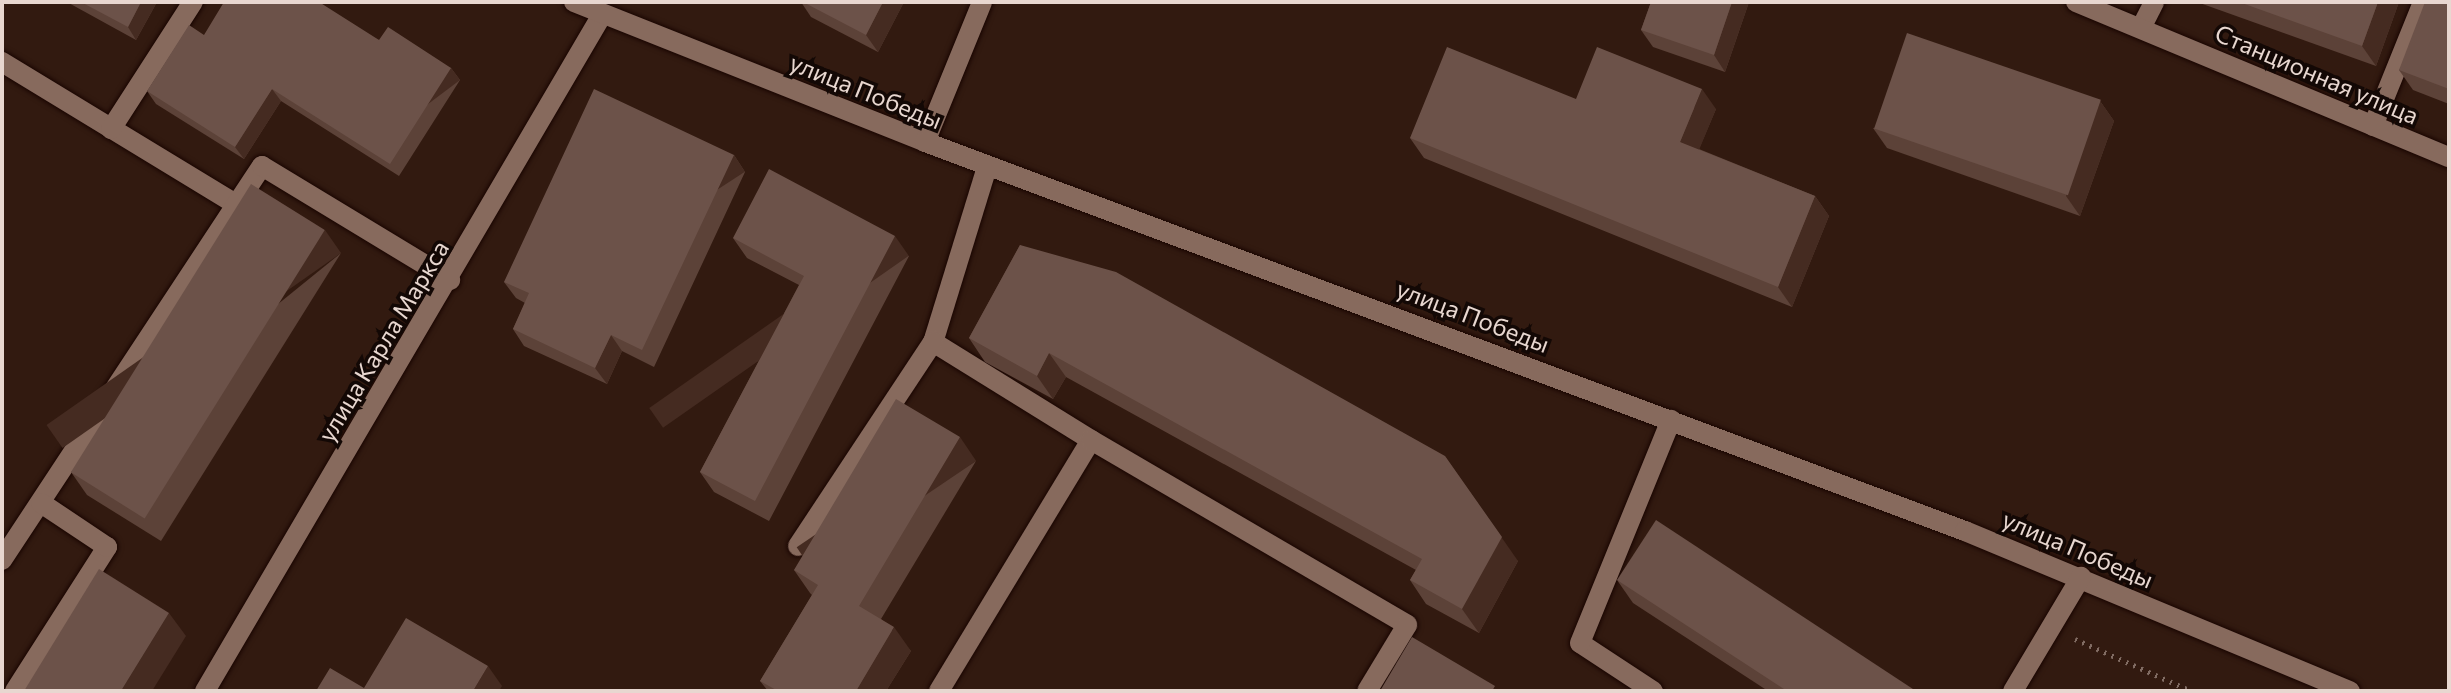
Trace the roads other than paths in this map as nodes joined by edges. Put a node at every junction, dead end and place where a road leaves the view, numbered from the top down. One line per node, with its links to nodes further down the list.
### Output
1 (193, 2): 11 (street)
2 (574, 2): 7 (street, улица Победы)
3 (982, 2): 12 (street)
4 (2076, 2): 8 (street, Станционная улица)
5 (2154, 2): 8 (street)
6 (2423, 2): 10 (street)
7 (602, 15): 12 (street, улица Победы); 16 (street, улица Карла Маркса)
8 (2141, 28): 10 (street, Станционная улица)
9 (2, 62): 11 (street)
10 (2373, 126): 13 (street, Станционная улица)
11 (111, 129): 15 (street)
12 (925, 142): 14 (street, улица Победы)
13 (2449, 157)
14 (987, 167): 17 (street); 18 (street, улица Победы)
15 (237, 205): 16 (street); 20 (street)
16 (450, 280): 25 (street, улица Карла Маркса)
17 (933, 342): 19 (street); 21 (street)
18 (1671, 420): 23 (street, улица Победы); 28 (street)
19 (1091, 440): 26 (street); 27 (street)
20 (41, 503): 22 (street); 24 (street)
21 (798, 546)
22 (2, 560)
23 (2081, 577): 29 (street); 30 (street, улица Победы)
24 (15, 691)
25 (205, 691)
26 (939, 691)
27 (1367, 691)
28 (1653, 691)
29 (2013, 691)
30 (2350, 691)

